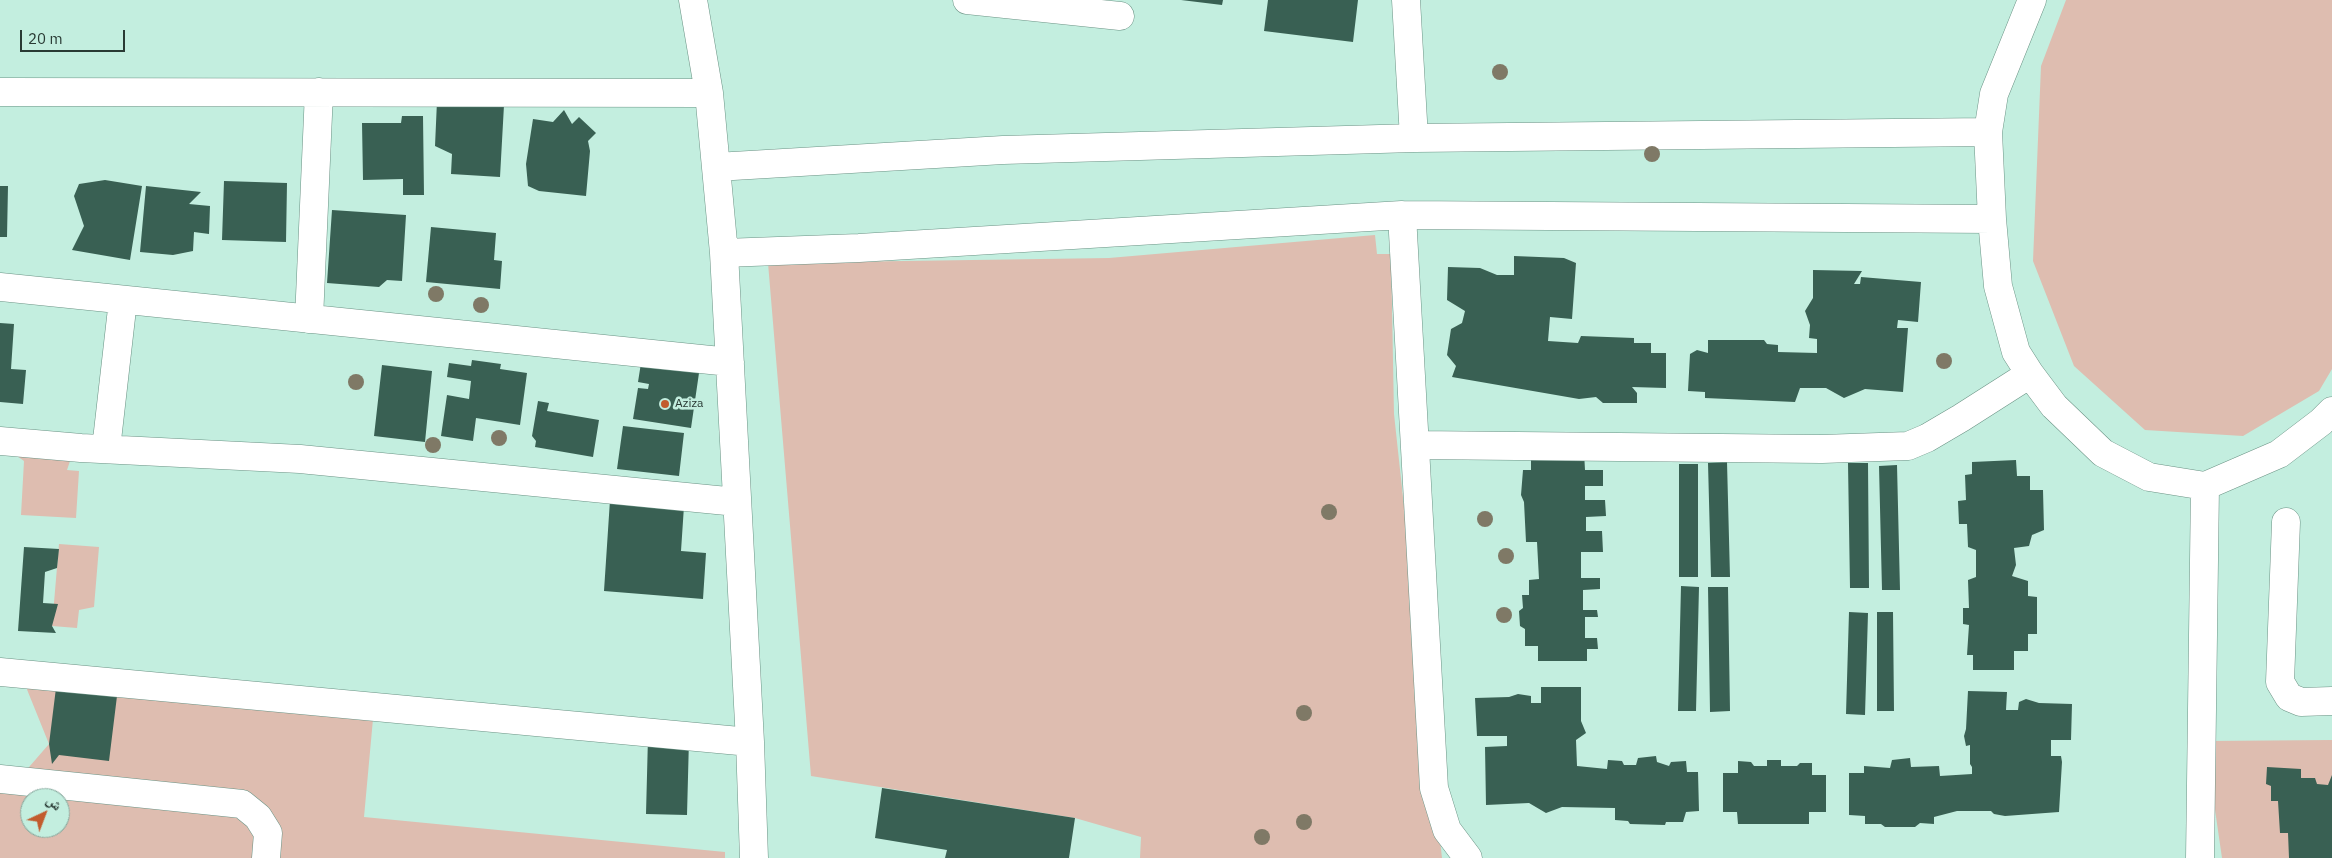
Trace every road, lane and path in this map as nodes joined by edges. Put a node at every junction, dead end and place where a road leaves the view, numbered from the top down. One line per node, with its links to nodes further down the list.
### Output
1 (693, 0): 8 (street)
2 (967, 0): 5 (street)
3 (1406, 0): 10 (street)
4 (2032, 0): 9 (street)
5 (1120, 16)
6 (0, 92): 7 (street)
7 (319, 92): 8 (street); 17 (street)
8 (709, 93): 11 (street)
9 (1988, 132): 10 (street); 13 (street)
10 (1414, 138): 11 (street)
11 (716, 166): 14 (street)
12 (1402, 215): 13 (street); 14 (street); 22 (street)
13 (1992, 219): 19 (street)
14 (724, 253): 18 (street)
15 (0, 287): 16 (street)
16 (123, 300): 17 (street); 23 (street)
17 (309, 319): 18 (street)
18 (730, 362): 25 (street)
19 (2030, 374): 22 (street); 24 (street)
20 (2332, 411): 24 (street)
21 (0, 441): 23 (street)
22 (1415, 445): 33 (street)
23 (106, 449): 25 (street)
24 (2205, 486): 34 (street)
25 (737, 502): 29 (street)
26 (2286, 522): 28 (street)
27 (0, 672): 29 (street)
28 (2332, 701)
29 (750, 742): 32 (street)
30 (0, 779): 31 (street)
31 (266, 858)
32 (754, 858)
33 (1468, 858)
34 (2200, 858)

